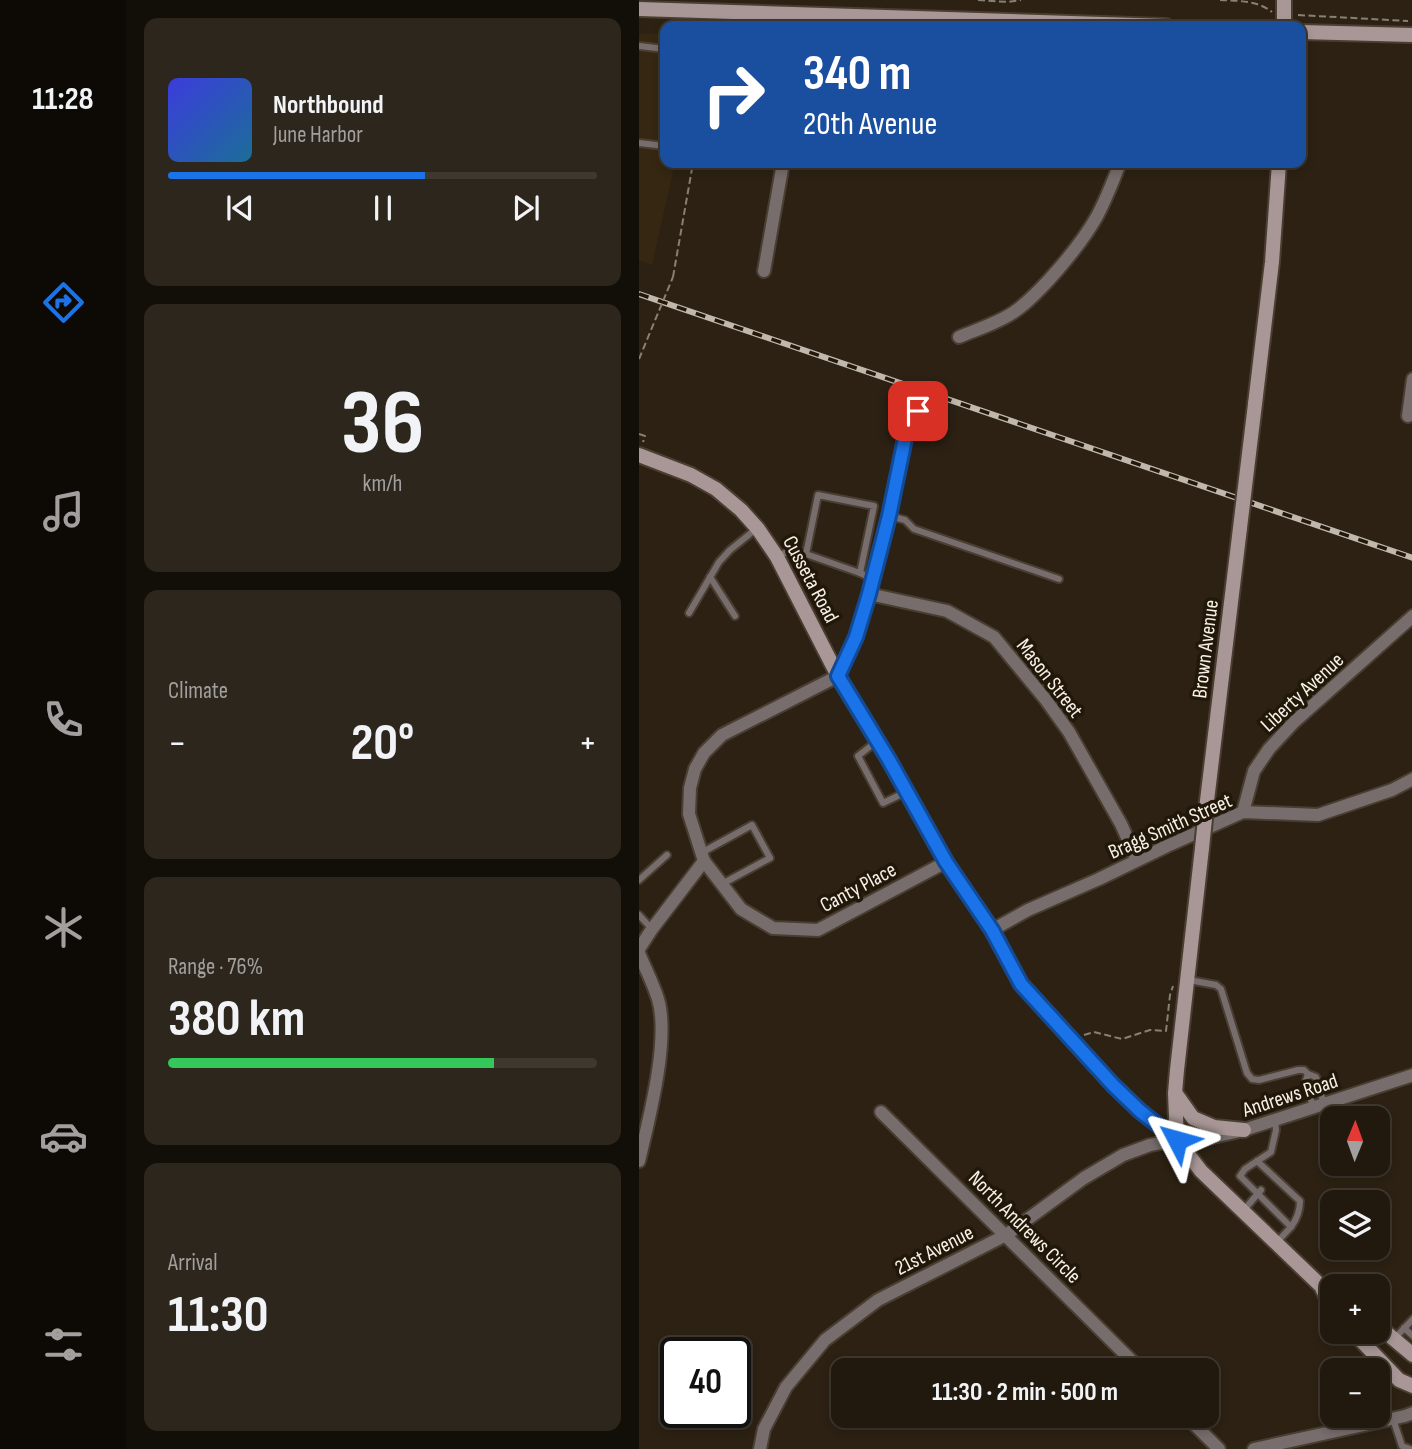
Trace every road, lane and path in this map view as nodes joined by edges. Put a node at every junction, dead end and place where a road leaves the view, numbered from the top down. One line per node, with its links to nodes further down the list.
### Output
1 (978, 0): 2 (path)
2 (1021, 0)
3 (1220, 0): 5 (path)
4 (639, 9): 6 (street)
5 (1284, 13): 7 (path)
6 (809, 21)
7 (1412, 22)
8 (1306, 33): 9 (street)
9 (1412, 35)
10 (639, 46): 11 (lane)
11 (660, 49)
12 (639, 143): 13 (lane)
13 (660, 145)
14 (692, 168): 20 (path, bridge)
15 (782, 168): 18 (street)
16 (1118, 168): 19 (street)
17 (1279, 168): 53 (street, Brown Avenue, bridge)
18 (764, 271)
19 (959, 337)
20 (639, 359)
21 (1412, 379): 23 (street)
22 (918, 411): 26 (street)
23 (1408, 416)
24 (639, 434): 25 (path)
25 (641, 449): 27 (street, Cusseta Road)
26 (889, 516): 32 (street); 33 (lane)
27 (757, 528): 29 (street, Cusseta Road); 31 (lane)
28 (806, 554): 29 (lane); 30 (lane); 30 (lane)
29 (777, 557): 38 (street, Cusseta Road)
30 (859, 573): 32 (lane)
31 (710, 578): 35 (lane); 36 (lane)
32 (873, 579): 34 (street)
33 (1059, 579)
34 (869, 594): 38 (street); 45 (street, Mason Street)
35 (689, 613)
36 (735, 616)
37 (1412, 617): 42 (street, Liberty Avenue)
38 (838, 676): 39 (street, Cusseta Road); 44 (street, Canty Place)
39 (877, 741): 41 (street, Cusseta Road); 41 (lane)
40 (1412, 779): 42 (street, Bragg Smith Street)
41 (907, 792): 46 (street, Cusseta Road)
42 (1243, 812): 45 (street, Bragg Smith Street)
43 (667, 855): 47 (lane)
44 (703, 857): 48 (street, Canty Place); 48 (lane); 50 (street)
45 (1137, 860): 51 (street, Bragg Smith Street)
46 (946, 862): 48 (street, Canty Place); 51 (street, Cusseta Road)
47 (639, 880)
48 (722, 884)
49 (639, 915): 50 (lane)
50 (652, 929): 52 (street)
51 (992, 930): 62 (street, Cusseta Road)
52 (639, 951): 63 (street)
53 (1180, 982): 54 (path); 55 (lane); 57 (street, Brown Avenue)
54 (1080, 1036)
55 (1308, 1074): 58 (lane); 58 (lane)
56 (1412, 1075): 58 (street, Andrews Road)
57 (1175, 1093): 61 (street); 62 (street, Brown Avenue)
58 (1319, 1106): 60 (street, Andrews Road)
59 (881, 1112): 68 (street, North Andrews Circle)
60 (1275, 1120): 61 (street, Andrews Road); 64 (lane)
61 (1244, 1130): 62 (street, Andrews Road)
62 (1177, 1140): 66 (street, Cusseta Road); 68 (street, 21st Avenue)
63 (639, 1161)
64 (1257, 1161): 65 (lane); 67 (lane)
65 (1259, 1192): 66 (lane); 67 (lane)
66 (1243, 1212): 69 (street, Cusseta Road)
67 (1291, 1227): 69 (lane)
68 (1006, 1235): 77 (street, North Andrews Circle); 82 (street, 21st Avenue)
69 (1276, 1243): 70 (street, Cusseta Road)
70 (1320, 1283)
71 (1412, 1321): 73 (lane)
72 (1390, 1330): 73 (street)
73 (1399, 1334): 74 (lane); 76 (street)
74 (1412, 1336)
75 (1364, 1344): 78 (street)
76 (1412, 1355)
77 (1129, 1358)
78 (1412, 1386)
79 (1412, 1413): 80 (street)
80 (1393, 1419): 84 (street); 85 (lane)
81 (1198, 1428): 83 (street)
82 (760, 1449)
83 (1219, 1449)
84 (1254, 1449)
85 (1410, 1449)

